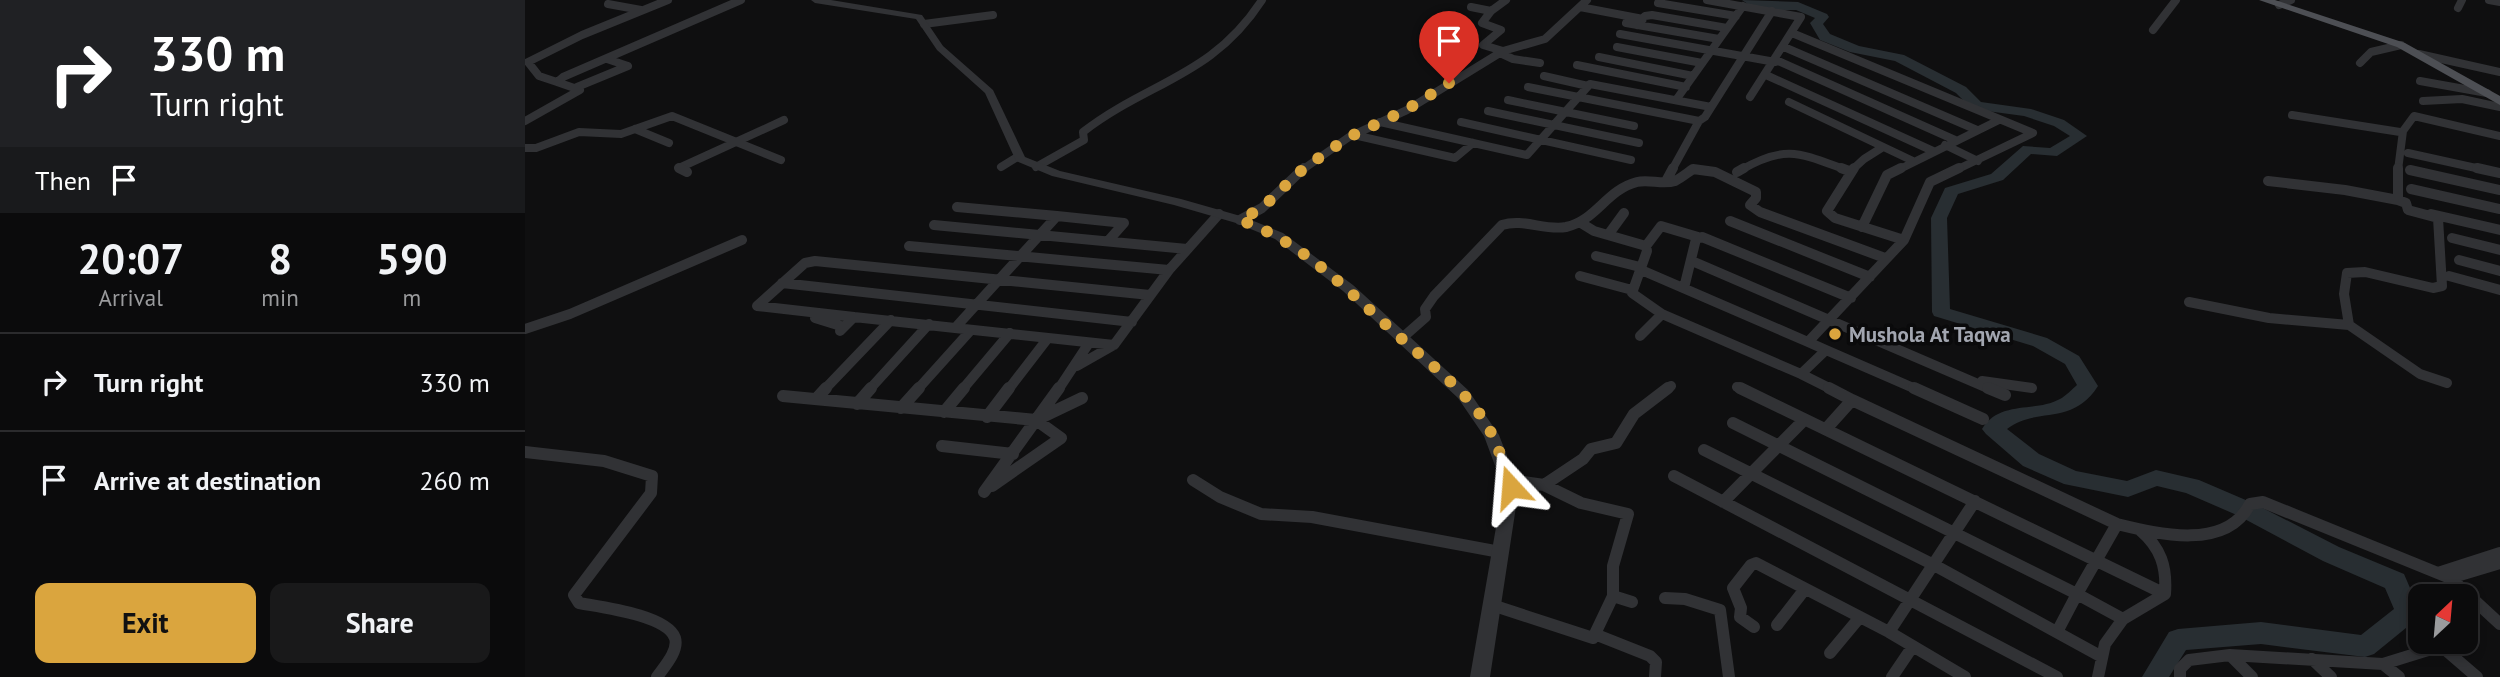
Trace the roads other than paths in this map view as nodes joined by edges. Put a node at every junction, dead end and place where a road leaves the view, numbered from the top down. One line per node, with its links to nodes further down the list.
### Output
1 (668, 0): 20 (street)
2 (741, 0): 41 (street)
3 (815, 0): 27 (street)
4 (1262, 0): 101 (street)
5 (1506, 0): 21 (street)
6 (1572, 0): 14 (street)
7 (1707, 0): 17 (street)
8 (2176, 0): 29 (street)
9 (2264, 0): 12 (main road)
10 (2462, 0): 19 (street)
11 (2489, 0): 13 (street)
12 (2285, 2): 33 (main road)
13 (2500, 2)
14 (1584, 3): 25 (street); 37 (street)
15 (1658, 3): 24 (street)
16 (608, 4): 20 (street)
17 (1743, 6): 22 (street); 24 (street)
18 (1471, 7): 21 (street)
19 (2458, 8)
20 (641, 10): 43 (street)
21 (1491, 11): 37 (street)
22 (1772, 11): 30 (street); 39 (street)
23 (993, 15): 27 (street)
24 (1736, 16): 28 (street)
25 (1640, 22): 26 (street); 28 (street); 32 (street)
26 (1626, 23)
27 (924, 24): 95 (street)
28 (1727, 29): 32 (street)
29 (2153, 30)
30 (1792, 33): 35 (street); 72 (street)
31 (1620, 34): 36 (street)
32 (1719, 39): 36 (street)
33 (2401, 45): 38 (main road); 46 (street)
34 (1617, 47): 45 (street)
35 (1784, 47): 42 (street); 80 (street)
36 (1711, 51): 39 (street); 45 (street)
37 (1501, 52): 44 (street); 75 (street)
38 (2419, 54): 48 (street); 58 (main road)
39 (1745, 55): 42 (street); 66 (street)
40 (1599, 57): 51 (street)
41 (607, 59): 53 (street); 55 (street)
42 (1775, 61): 49 (street); 85 (street)
43 (527, 62): 53 (street)
44 (1540, 63)
45 (1703, 63): 51 (street)
46 (2360, 63)
47 (1577, 65): 57 (street)
48 (2500, 72)
49 (1766, 75): 60 (street); 93 (street)
50 (1543, 76): 54 (street)
51 (1693, 76): 57 (street)
52 (2420, 81): 58 (street)
53 (557, 82): 55 (street)
54 (1588, 86): 59 (street); 62 (street)
55 (577, 87): 73 (street)
56 (1528, 87): 59 (street)
57 (1686, 87): 62 (street)
58 (2487, 93): 64 (main road)
59 (1579, 97): 69 (street); 74 (street)
60 (1750, 97)
61 (1508, 100): 69 (street)
62 (1676, 100): 66 (street)
63 (2423, 101): 67 (street)
64 (2500, 101)
65 (1789, 102): 91 (street)
66 (1711, 107): 74 (street)
67 (2500, 107)
68 (1488, 111): 77 (street)
69 (1566, 112): 77 (street); 78 (street)
70 (2292, 115): 81 (street)
71 (784, 120): 86 (street)
72 (1999, 120): 80 (street); 99 (street)
73 (525, 121)
74 (1699, 121): 107 (street)
75 (1380, 122): 82 (street); 87 (street)
76 (1461, 122): 84 (street)
77 (1555, 125): 84 (street); 88 (street)
78 (1635, 126)
79 (635, 129): 86 (street); 89 (street); 92 (street)
80 (1977, 130): 85 (street)
81 (2400, 132): 83 (street); 111 (street)
82 (1354, 135): 87 (street); 118 (street)
83 (2500, 136)
84 (1541, 140): 87 (street); 97 (street)
85 (1955, 140): 90 (street)
86 (738, 141): 96 (street); 104 (street)
87 (1473, 143)
88 (1639, 143)
89 (669, 144)
90 (1945, 145): 93 (street); 99 (street)
91 (1883, 147): 98 (street); 103 (street)
92 (525, 148)
93 (1933, 151): 98 (street)
94 (2408, 153): 106 (street)
95 (1019, 156): 100 (street); 101 (street)
96 (781, 160)
97 (1631, 160)
98 (1913, 161): 122 (street)
99 (1978, 161): 130 (street)
100 (1001, 167)
101 (1037, 167): 116 (street)
102 (2410, 170): 110 (street)
103 (1849, 171): 105 (street); 122 (street)
104 (687, 172)
105 (1737, 172)
106 (2500, 173)
107 (1667, 181): 120 (street); 137 (street)
108 (2268, 181): 111 (street)
109 (2411, 189): 113 (street)
110 (2500, 190)
111 (2398, 200): 162 (street)
112 (957, 207): 117 (street)
113 (2500, 209)
114 (2420, 211): 123 (street)
115 (1624, 213): 125 (street)
116 (1219, 214): 118 (street); 133 (street)
117 (1057, 216): 124 (street); 126 (street)
118 (1240, 220): 169 (street)
119 (1730, 221): 145 (street)
120 (1581, 223): 125 (street); 169 (street)
121 (934, 225): 124 (street)
122 (1862, 227): 130 (street)
123 (2500, 230)
124 (1040, 235): 126 (street); 135 (street)
125 (1608, 235): 131 (street)
126 (1112, 237): 133 (street)
127 (1698, 237): 131 (street); 139 (street); 152 (street)
128 (2452, 238): 134 (street)
129 (742, 240): 164 (street)
130 (1904, 240): 137 (street)
131 (1646, 246): 140 (street)
132 (909, 247): 135 (street)
133 (1187, 249): 141 (street)
134 (2500, 250)
135 (1022, 256): 141 (street); 146 (street)
136 (1596, 256): 140 (street)
137 (1885, 258): 145 (street)
138 (2459, 260): 142 (street)
139 (1692, 261): 148 (street); 159 (street)
140 (1639, 268): 148 (street); 149 (street)
141 (1169, 270): 151 (street)
142 (2500, 271)
143 (1580, 276): 149 (street)
144 (2449, 276): 150 (street)
145 (1870, 277): 152 (street)
146 (1001, 279): 147 (street); 151 (street); 154 (street)
147 (782, 283): 154 (street); 155 (street)
148 (1684, 288): 170 (street)
149 (1632, 290): 156 (street)
150 (2500, 290)
151 (1150, 295): 160 (street)
152 (1851, 298): 159 (street)
153 (2189, 302): 162 (street)
154 (977, 305): 160 (street); 163 (street)
155 (799, 312): 157 (street); 157 (street)
156 (1662, 314): 167 (street); 175 (street)
157 (854, 317): 158 (street)
158 (891, 320): 161 (street); 183 (street)
159 (1830, 321): 170 (street); 176 (street)
160 (1132, 322): 172 (street)
161 (929, 324): 163 (street); 186 (street)
162 (2349, 325): 177 (street)
163 (955, 328): 165 (street)
164 (525, 329)
165 (971, 330): 166 (street); 187 (street)
166 (1010, 333): 168 (street); 188 (street)
167 (1640, 336)
168 (1048, 338): 171 (street); 189 (street)
169 (1401, 339): 203 (street)
170 (1808, 342): 173 (street)
171 (1089, 343): 172 (street); 174 (street)
172 (1114, 345): 174 (street)
173 (1826, 350): 175 (street); 190 (street)
174 (1075, 367): 192 (street)
175 (1801, 374): 185 (street)
176 (1960, 378): 180 (street); 181 (street)
177 (2447, 383)
178 (1671, 386): 204 (street)
179 (1737, 387): 191 (street)
180 (2032, 388)
181 (2005, 395)
182 (783, 396): 183 (street)
183 (817, 398): 186 (street)
184 (1082, 398): 192 (street)
185 (1851, 400): 194 (street); 207 (street)
186 (857, 404): 187 (street)
187 (901, 408): 188 (street)
188 (944, 412): 189 (street)
189 (987, 416): 192 (street)
190 (1983, 419)
191 (1804, 420): 194 (street); 196 (street)
192 (1036, 421): 199 (street); 199 (street)
193 (1733, 423): 196 (street)
194 (1826, 429): 205 (street)
195 (942, 446): 199 (street)
196 (1780, 446): 200 (street); 209 (street)
197 (1705, 450): 200 (street)
198 (525, 452): 242 (street)
199 (1013, 454)
200 (1752, 475): 206 (street); 214 (street)
201 (1674, 476): 206 (street)
202 (1193, 480): 210 (street)
203 (1509, 480): 204 (street); 210 (street)
204 (1544, 485): 220 (street)
205 (1975, 501): 209 (street); 212 (street)
206 (1723, 502): 222 (street)
207 (2117, 524): 208 (street); 212 (street)
208 (2138, 529): 215 (street); 219 (street)
209 (1955, 531): 214 (street); 218 (street)
210 (1500, 552): 224 (street)
211 (2500, 553): 215 (street)
212 (2095, 559): 218 (street); 219 (street)
213 (2500, 563): 215 (street)
214 (1934, 565): 222 (street); 232 (street)
215 (2443, 575): 216 (street)
216 (2453, 584)
217 (1805, 589): 226 (street); 229 (street); 230 (street)
218 (2077, 594): 227 (street); 232 (street)
219 (2165, 594): 227 (street)
220 (1613, 596): 223 (street); 233 (street)
221 (1665, 598): 245 (street)
222 (1910, 601): 231 (street); 248 (street)
223 (1632, 603)
224 (1492, 605): 233 (street); 243 (street)
225 (2478, 606): 228 (street)
226 (1860, 617): 231 (street); 235 (street)
227 (2123, 620): 239 (street)
228 (2500, 624)
229 (1777, 625)
230 (1754, 627)
231 (1889, 632): 234 (street)
232 (2057, 632): 239 (street)
233 (1597, 635): 244 (street)
234 (1913, 646): 246 (street); 247 (street)
235 (1830, 653)
236 (2412, 654): 241 (street)
237 (2451, 654): 254 (street)
238 (2230, 655): 240 (street); 250 (street); 251 (street)
239 (2102, 657): 249 (street)
240 (2312, 659): 241 (street); 252 (street)
241 (2383, 664): 253 (street)
242 (657, 677)
243 (1479, 677)
244 (1655, 677)
245 (1729, 677)
246 (1892, 677)
247 (1965, 677)
248 (2057, 677)
249 (2098, 677)
250 (2180, 677)
251 (2252, 677)
252 (2331, 677)
253 (2399, 677)
254 (2477, 677)

